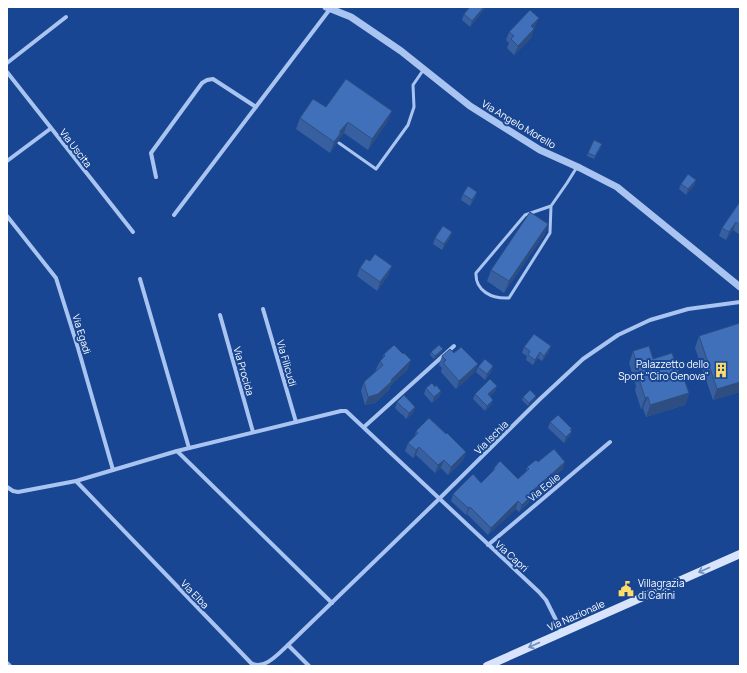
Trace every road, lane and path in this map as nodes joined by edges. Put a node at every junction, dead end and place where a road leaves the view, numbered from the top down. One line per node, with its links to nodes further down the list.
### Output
1 (328, 8): 4 (street, Via Angelo Morello); 6 (street)
2 (66, 17): 3 (street)
3 (7, 63)
4 (424, 69): 8 (lane); 10 (street, Via Angelo Morello)
5 (7, 72): 7 (street, Via Uscita)
6 (256, 107): 11 (street); 13 (street)
7 (50, 128): 9 (street); 15 (street, Via Uscita)
8 (339, 143)
9 (7, 161)
10 (577, 167): 12 (lane); 17 (street, Via Angelo Morello)
11 (156, 177)
12 (551, 206): 12 (lane)
13 (174, 215)
14 (7, 216): 28 (street, Via Egadi)
15 (132, 232)
16 (140, 280): 26 (street)
17 (740, 287)
18 (740, 302): 31 (street, Via Ischia)
19 (263, 309): 22 (street, Via Filicudi)
20 (220, 315): 24 (street, Via Procida)
21 (454, 346): 23 (street)
22 (296, 422): 23 (street, Via Capri); 24 (street)
23 (364, 427): 31 (street, Via Capri)
24 (253, 432): 26 (street)
25 (610, 442): 32 (street, Via Eolie)
26 (189, 448): 27 (street)
27 (177, 451): 28 (street); 34 (street)
28 (113, 470): 29 (street)
29 (76, 481): 30 (street); 36 (street, Via Elba)
30 (7, 487)
31 (440, 499): 32 (street, Via Capri); 34 (street, Via Ischia)
32 (488, 545): 35 (street, Via Capri)
33 (740, 554): 35 (main road, Via Nazionale, one-way to 35)
34 (332, 603): 36 (street, Via Ischia)
35 (562, 632): 40 (main road, Via Nazionale, one-way to 40)
36 (288, 645): 39 (street)
37 (7, 663): 38 (street)
38 (10, 666)
39 (309, 666)
40 (487, 666)

